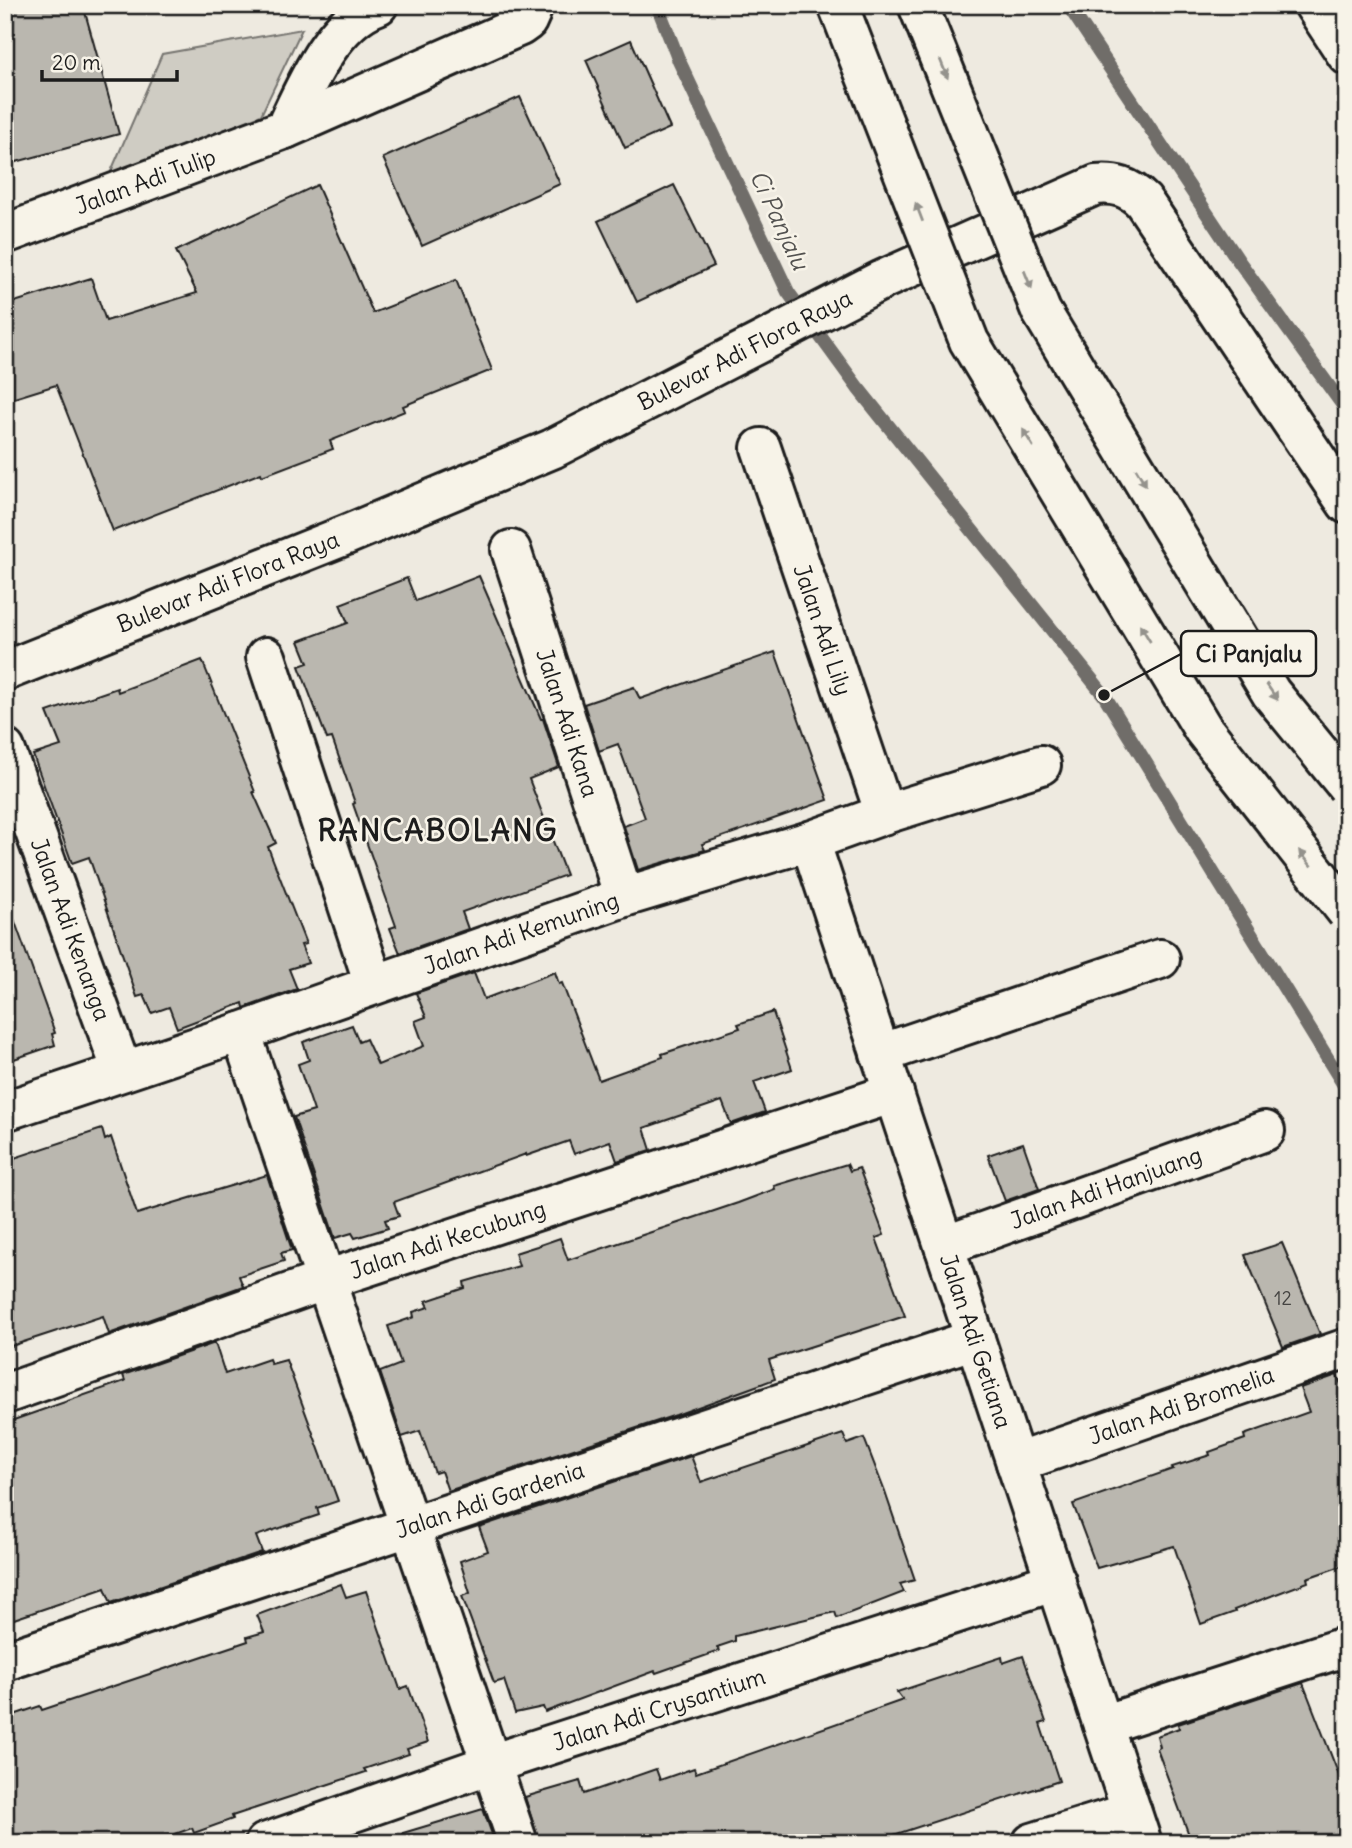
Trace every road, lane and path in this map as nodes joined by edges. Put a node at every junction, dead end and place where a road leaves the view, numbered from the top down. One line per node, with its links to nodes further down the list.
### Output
1 (378, 5): 7 (main road)
2 (528, 5): 7 (main road, Jalan Adi Tulip)
3 (838, 5): 20 (main road, one-way to 3, bridge)
4 (918, 5): 16 (main road, one-way to 16, bridge)
5 (1329, 15): 6 (main road)
6 (1347, 55)
7 (285, 129): 8 (main road, Jalan Adi Tulip)
8 (5, 234)
9 (761, 448): 17 (main road, Jalan Adi Lily)
10 (1347, 504): 13 (main road, Bulevar Adi Flora Raya)
11 (511, 550): 19 (main road, Jalan Adi Kana)
12 (266, 657): 22 (main road)
13 (5, 671)
14 (5, 749): 25 (main road, Jalan Adi Kenanga)
15 (1041, 765): 17 (main road, Jalan Adi Kemuning)
16 (1347, 786)
17 (885, 814): 18 (main road, Jalan Adi Kemuning)
18 (810, 841): 19 (main road, Jalan Adi Kemuning); 24 (main road, Jalan Adi Getiana)
19 (624, 897): 22 (main road, Jalan Adi Kemuning)
20 (1347, 912)
21 (1160, 959): 24 (main road)
22 (374, 984): 23 (main road, Jalan Adi Kemuning)
23 (241, 1032): 25 (main road, Jalan Adi Kemuning); 30 (main road)
24 (880, 1054): 26 (main road, Jalan Adi Getiana)
25 (122, 1071): 27 (main road, Jalan Adi Kemuning)
26 (894, 1093): 29 (main road, Jalan Adi Getiana); 30 (main road, Jalan Adi Kecubung)
27 (5, 1111)
28 (1265, 1131): 29 (main road, Jalan Adi Hanjuang)
29 (944, 1247): 31 (main road, Jalan Adi Getiana)
30 (326, 1280): 33 (main road, Jalan Adi Kecubung); 35 (main road)
31 (975, 1339): 34 (main road, Jalan Adi Getiana); 35 (main road, Jalan Adi Gardenia)
32 (1347, 1348): 34 (main road, Jalan Adi Bromelia)
33 (5, 1394)
34 (1016, 1463): 36 (main road, Jalan Adi Getiana)
35 (410, 1526): 38 (main road, Jalan Adi Gardenia); 40 (main road)
36 (1056, 1581): 39 (main road, Jalan Adi Getiana); 40 (main road, Jalan Adi Crysantium)
37 (1347, 1646): 39 (main road)
38 (5, 1661)
39 (1102, 1724): 41 (main road, Jalan Adi Getiana)
40 (491, 1764): 42 (main road, Jalan Adi Crysantium); 43 (main road)
41 (1137, 1827): 44 (main road)
42 (265, 1843)
43 (518, 1843)
44 (1032, 1843)

